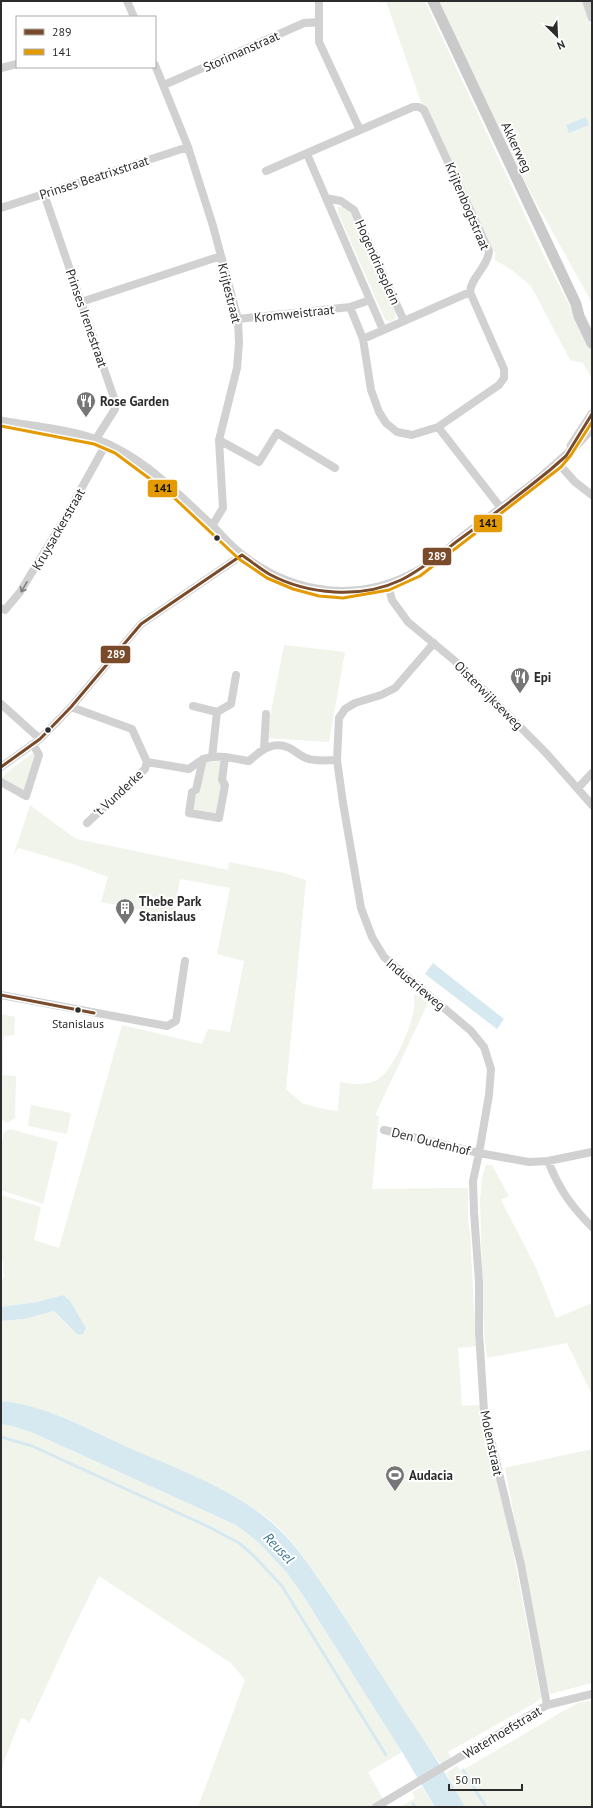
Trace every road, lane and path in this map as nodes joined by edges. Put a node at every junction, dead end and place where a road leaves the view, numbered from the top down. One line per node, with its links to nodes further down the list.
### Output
1 (127, 1): 5 (street)
2 (319, 1): 7 (street)
3 (433, 1): 23 (main road, Akkerweg)
4 (586, 1): 6 (street)
5 (134, 16)
6 (592, 18)
7 (319, 22): 11 (street, Storimanstraat); 12 (street)
8 (16, 64): 10 (street)
9 (156, 67): 11 (street, Krijtestraat)
10 (1, 68)
11 (164, 85): 13 (street, Krijtestraat)
12 (360, 130): 14 (street, Krijtenbogtstraat); 20 (street, Krijtenbogtstraat)
13 (188, 146): 16 (street, Prinses Beatrixstraat); 19 (street, Krijtestraat)
14 (307, 154): 15 (street, Krijtenbogtstraat); 17 (street, Hogendriesplein)
15 (266, 171)
16 (44, 194): 18 (street, Prinses Beatrixstraat); 22 (street, Prinses Irenestraat)
17 (326, 198): 21 (street, Hogendriesplein); 26 (street, Hogendriesplein)
18 (1, 208)
19 (221, 256): 22 (street); 25 (street, Krijtestraat)
20 (470, 292): 26 (street, Hogendriesplein); 33 (street)
21 (370, 300): 24 (street, Kromweistraat); 28 (street, Hogendriesplein)
22 (81, 302): 35 (street, Prinses Irenestraat)
23 (576, 304): 27 (main road, Akkerweg); 30 (main road, Akkerweg)
24 (350, 307): 25 (street, Kromweistraat); 29 (street, Kromweistraat)
25 (238, 319): 36 (street, Krijtestraat)
26 (404, 321): 28 (street, Hogendriesplein)
27 (592, 329)
28 (383, 330): 29 (street, Hogendriesplein)
29 (363, 339): 33 (street, Kromweistraat)
30 (592, 343)
31 (592, 414): 38 (street)
32 (1, 422): 35 (street)
33 (438, 427): 42 (street)
34 (592, 428): 38 (street)
35 (96, 439): 37 (street)
36 (219, 440): 40 (street); 43 (street, Krijtestraat)
37 (106, 444): 43 (street); 46 (street, Kruysackerstraat, one-way to 46)
38 (566, 456): 39 (street)
39 (558, 463): 41 (street); 42 (street)
40 (335, 468)
41 (592, 495)
42 (501, 508): 45 (street)
43 (212, 526): 44 (street)
44 (242, 555): 45 (street); 50 (street)
45 (388, 585): 47 (street, Oisterwijkseweg)
46 (3, 609)
47 (434, 643): 59 (street, Industrieweg); 64 (street, Oisterwijkseweg)
48 (236, 675): 52 (street)
49 (1, 704): 54 (street)
50 (71, 706): 54 (street); 60 (street, 't Vunderke)
51 (193, 706): 52 (street)
52 (217, 712): 56 (street)
53 (266, 714): 55 (street)
54 (37, 742): 61 (street); 63 (street)
55 (264, 749): 57 (street, 't Vunderke); 59 (street)
56 (212, 757): 57 (street, 't Vunderke); 58 (street, 't Vunderke)
57 (225, 757): 58 (street)
58 (203, 759): 60 (street, 't Vunderke)
59 (337, 760): 71 (street, Industrieweg)
60 (147, 762): 66 (street, 't Vunderke)
61 (1, 767)
62 (592, 773): 64 (street)
63 (1, 782)
64 (578, 788): 65 (street, Oisterwijkseweg)
65 (592, 805)
66 (87, 823)
67 (185, 961): 68 (street)
68 (1, 995)
69 (384, 1130): 71 (street, Den Oudenhof)
70 (592, 1152): 72 (street)
71 (479, 1153): 72 (street); 75 (street, Molenstraat)
72 (548, 1161): 73 (street)
73 (592, 1227)
74 (592, 1694): 75 (street, Waterhoefstraat)
75 (547, 1705): 76 (street, Waterhoefstraat)
76 (376, 1807)

